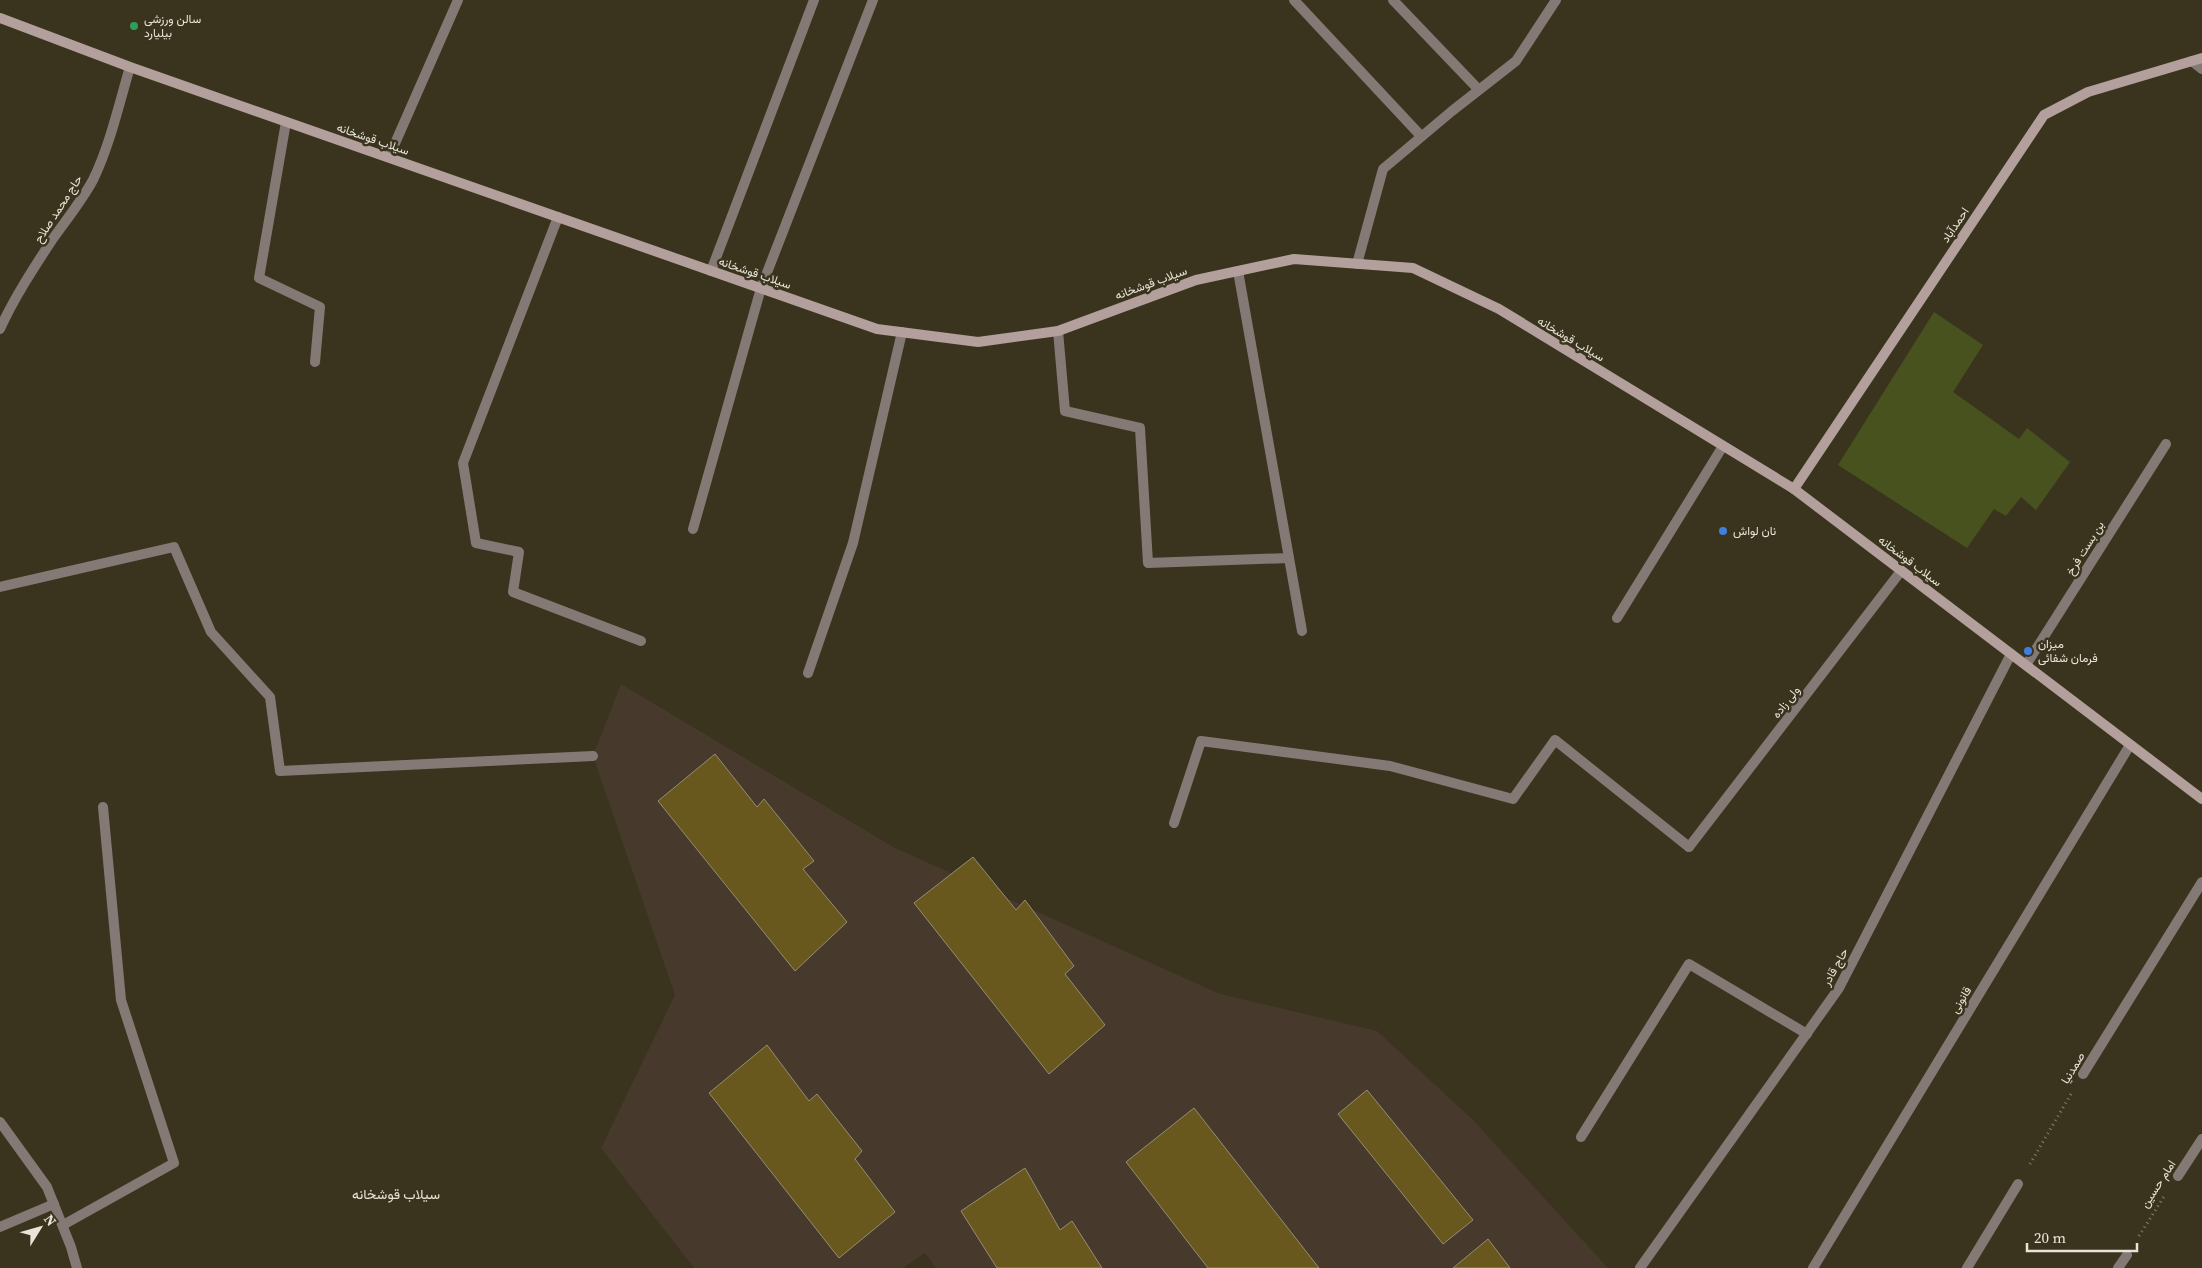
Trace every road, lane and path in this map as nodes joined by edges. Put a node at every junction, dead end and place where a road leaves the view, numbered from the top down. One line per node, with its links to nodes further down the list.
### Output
1 (458, 0): 14 (street)
2 (814, 0): 17 (street)
3 (873, 0): 19 (street)
4 (1294, 0): 13 (street)
5 (1393, 0): 11 (street)
6 (1556, 0): 11 (street)
7 (0, 18): 9 (street, سیلاب قوشخانه)
8 (2197, 60): 10 (street); 26 (street, احمدآباد)
9 (130, 67): 12 (street, سیلاب قوشخانه); 20 (street, حاج محمد صلاح)
10 (2202, 69)
11 (1479, 90): 13 (street)
12 (286, 122): 14 (street, سیلاب قوشخانه); 23 (street)
13 (1421, 136): 16 (street)
14 (389, 158): 15 (street, سیلاب قوشخانه)
15 (558, 217): 17 (street, سیلاب قوشخانه); 33 (street)
16 (1357, 264): 18 (street, سیلاب قوشخانه); 25 (street, سیلاب قوشخانه)
17 (711, 270): 19 (street, سیلاب قوشخانه)
18 (1238, 271): 21 (street, سیلاب قوشخانه); 28 (street)
19 (761, 288): 22 (street, سیلاب قوشخانه); 27 (street)
20 (0, 330)
21 (1058, 331): 22 (street, سیلاب قوشخانه); 28 (street)
22 (902, 332): 36 (street)
23 (315, 362)
24 (2166, 444): 35 (street, بن بست فرخ)
25 (1723, 446): 26 (street, سیلاب قوشخانه); 31 (street)
26 (1794, 489): 29 (street, سیلاب قوشخانه)
27 (693, 529)
28 (1289, 558): 32 (street)
29 (1901, 571): 34 (street, سیلاب قوشخانه); 41 (street, ولی زاده)
30 (0, 587): 38 (street)
31 (1617, 618)
32 (1302, 631)
33 (641, 641)
34 (2010, 654): 35 (street, سیلاب قوشخانه); 43 (street, حاج قادر)
35 (2026, 665): 37 (street, سیلاب قوشخانه)
36 (808, 673)
37 (2130, 745): 39 (street, سیلاب قوشخانه); 56 (street, قانونی)
38 (593, 756)
39 (2202, 798)
40 (104, 807): 51 (street)
41 (1174, 823)
42 (2202, 882): 44 (street, صمدنیا)
43 (1806, 1034): 46 (street); 55 (street, حاج قادر)
44 (2083, 1074): 49 (path, صمدنیا)
45 (0, 1122): 50 (street)
46 (1581, 1138)
47 (2202, 1139): 48 (street, امام حسین)
48 (2178, 1176): 53 (path, امام حسین)
49 (2018, 1184): 57 (street)
50 (54, 1204): 51 (street); 52 (street)
51 (63, 1225): 54 (street)
52 (0, 1227)
53 (2126, 1255): 58 (street)
54 (77, 1268)
55 (1640, 1268)
56 (1813, 1268)
57 (1967, 1268)
58 (2118, 1268)

